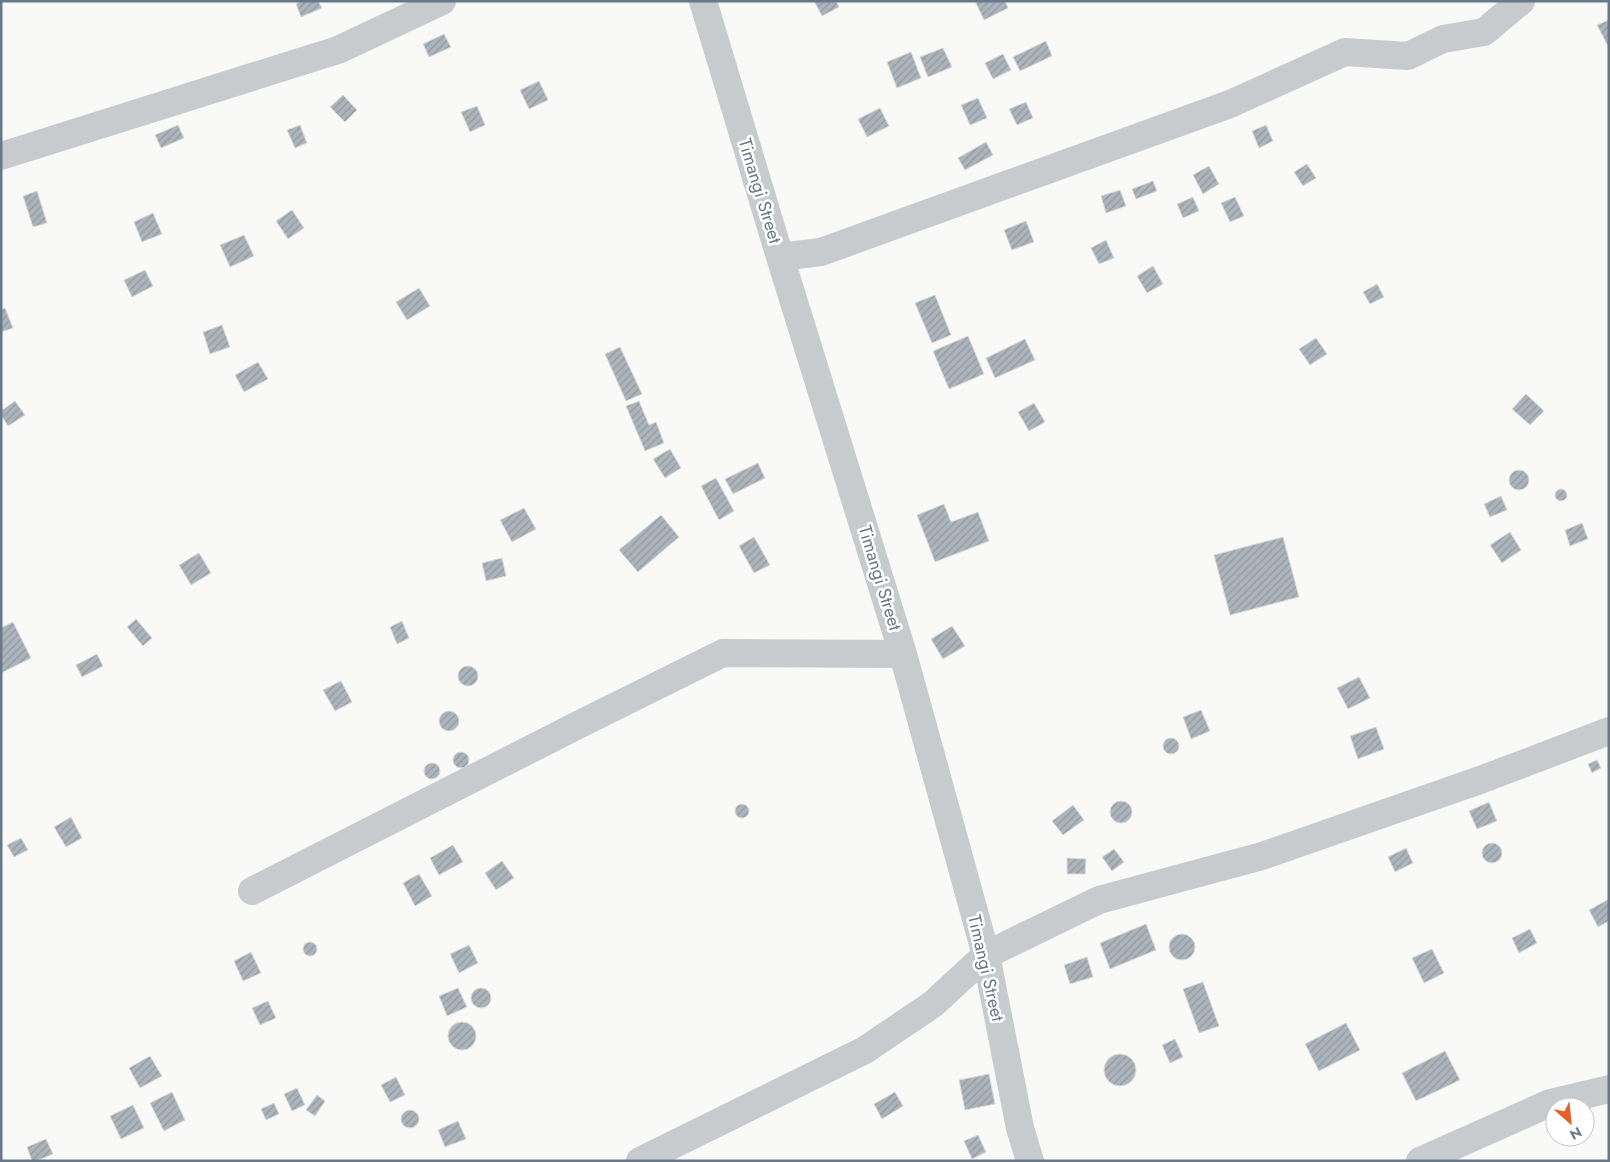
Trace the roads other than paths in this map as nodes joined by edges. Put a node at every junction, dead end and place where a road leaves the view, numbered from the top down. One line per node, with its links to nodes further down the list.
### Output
1 (442, 1): 4 (street)
2 (703, 1): 5 (street, Timangi Street)
3 (1521, 1): 5 (street)
4 (1, 156)
5 (780, 257): 6 (street, Timangi Street)
6 (903, 654): 8 (street); 9 (street, Timangi Street)
7 (1609, 731): 9 (street)
8 (252, 891)
9 (986, 955): 11 (street); 12 (street, Timangi Street)
10 (1609, 1089): 13 (street)
11 (640, 1161)
12 (1030, 1161)
13 (1420, 1161)

